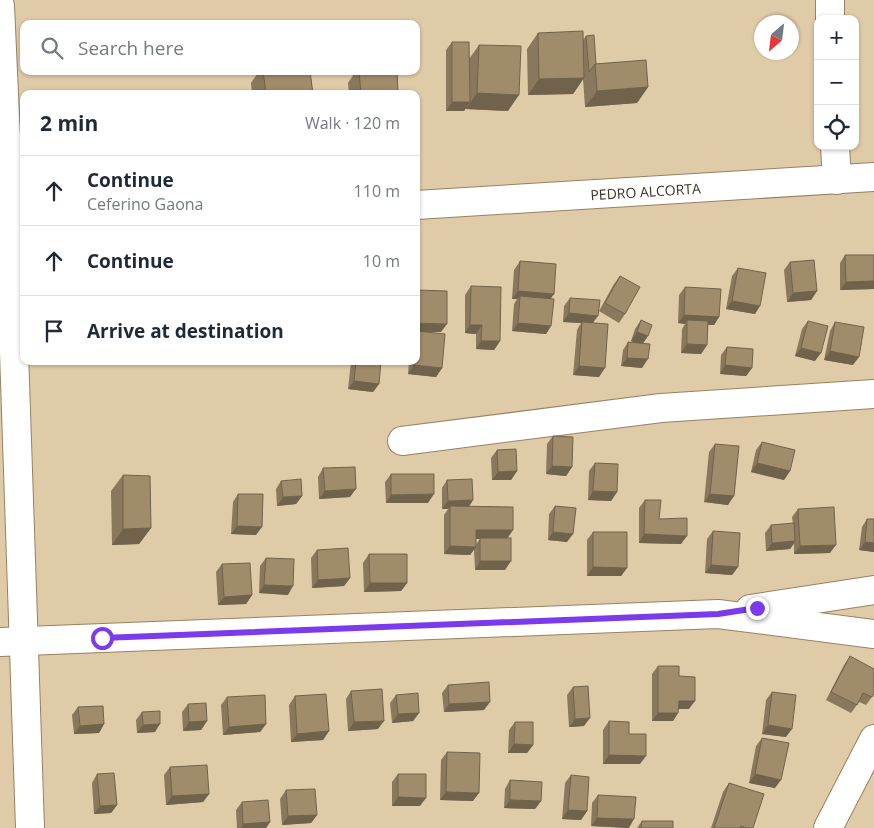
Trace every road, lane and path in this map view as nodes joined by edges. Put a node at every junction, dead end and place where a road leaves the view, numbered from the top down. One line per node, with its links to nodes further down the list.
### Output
1 (830, 0): 3 (street)
2 (0, 6): 7 (street)
3 (830, 15)
4 (835, 150): 6 (street)
5 (874, 178): 6 (street, PEDRO ALCORTA)
6 (837, 180): 8 (street, PEDRO ALCORTA)
7 (4, 203): 9 (street); 15 (street)
8 (420, 205)
9 (20, 229)
10 (874, 394): 11 (street)
11 (402, 441)
12 (874, 590): 13 (street)
13 (718, 614): 14 (street); 15 (street)
14 (874, 634)
15 (12, 641): 18 (street)
16 (874, 739): 17 (street)
17 (833, 827)
18 (30, 828)

